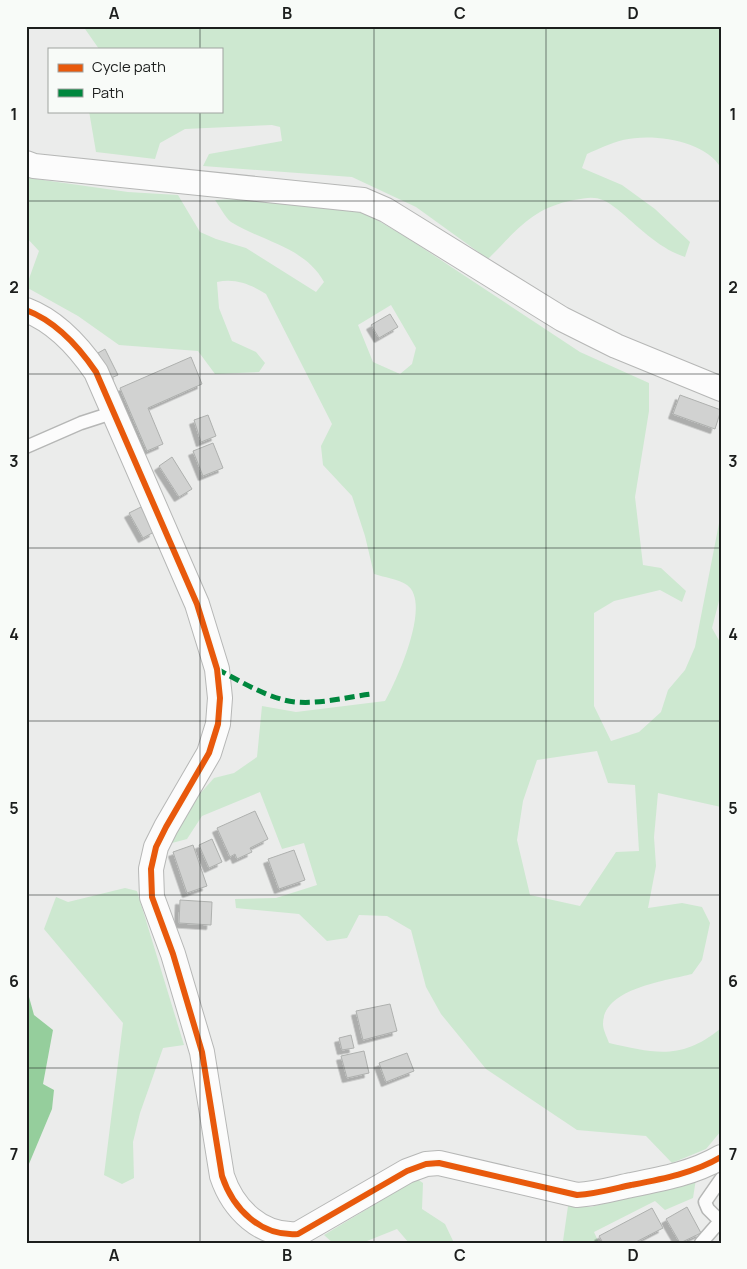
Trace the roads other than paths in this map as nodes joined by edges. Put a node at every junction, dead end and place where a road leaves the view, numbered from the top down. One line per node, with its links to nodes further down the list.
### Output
1 (26, 163): 3 (street)
2 (26, 310): 4 (street)
3 (721, 389)
4 (115, 412): 5 (lane); 9 (street)
5 (26, 447)
6 (721, 1157): 9 (street)
7 (721, 1179): 8 (lane)
8 (720, 1221): 10 (lane)
9 (291, 1239)
10 (701, 1243)

